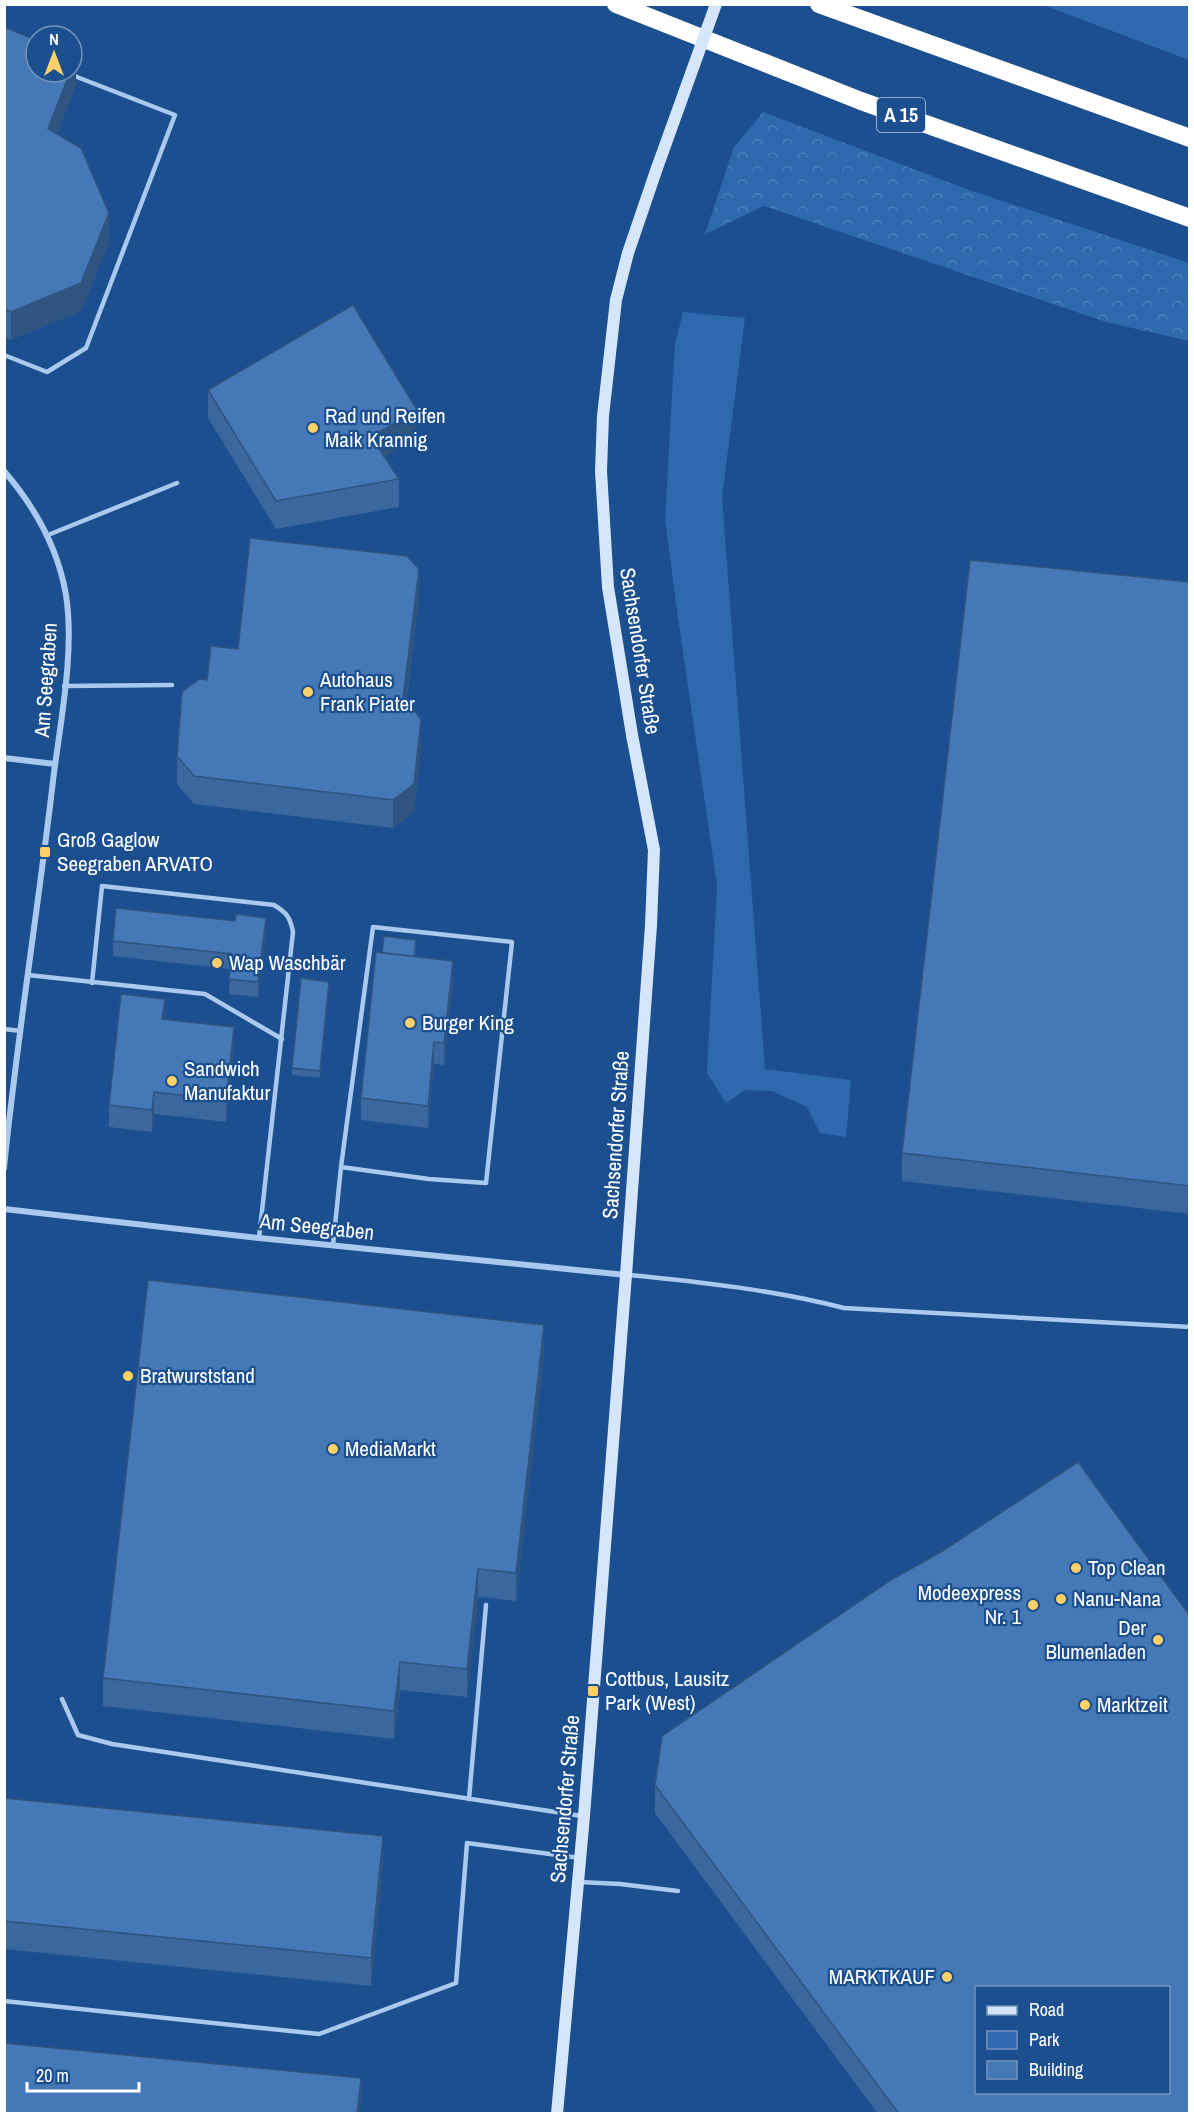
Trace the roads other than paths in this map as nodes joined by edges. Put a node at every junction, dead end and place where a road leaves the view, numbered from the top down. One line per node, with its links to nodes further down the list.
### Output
1 (616, 4): 6 (highway, A 15)
2 (716, 4): 25 (main road, Sachsendorfer Straße, bridge)
3 (819, 4): 5 (highway)
4 (84, 80): 7 (lane)
5 (1190, 138)
6 (1190, 218)
7 (4, 355)
8 (4, 471): 10 (street, Am Seegraben)
9 (177, 483): 10 (lane)
10 (48, 535): 12 (street, Am Seegraben)
11 (172, 685): 12 (lane)
12 (64, 686): 14 (street, Am Seegraben)
13 (4, 758): 14 (street, Am Seegraben)
14 (55, 764): 15 (street, Am Seegraben)
15 (28, 975): 16 (lane); 18 (street, Am Seegraben)
16 (92, 983): 19 (lane); 19 (lane)
17 (4, 1029): 18 (lane)
18 (21, 1031): 21 (street, Am Seegraben)
19 (282, 1039): 23 (lane)
20 (341, 1167): 20 (lane); 24 (lane)
21 (4, 1168)
22 (4, 1209): 23 (street, Am Seegraben)
23 (259, 1238): 24 (street, Am Seegraben)
24 (333, 1245): 25 (street, Am Seegraben)
25 (626, 1275): 26 (lane); 30 (main road, Sachsendorfer Straße)
26 (1190, 1327)
27 (486, 1605): 29 (lane)
28 (62, 1699): 29 (lane)
29 (469, 1799): 30 (lane)
30 (584, 1816): 31 (main road, Sachsendorfer Straße)
31 (580, 1858): 32 (main road, Sachsendorfer Straße); 34 (lane)
32 (578, 1882): 33 (lane); 35 (main road, Sachsendorfer Straße)
33 (678, 1891)
34 (4, 2001)
35 (557, 2114)

